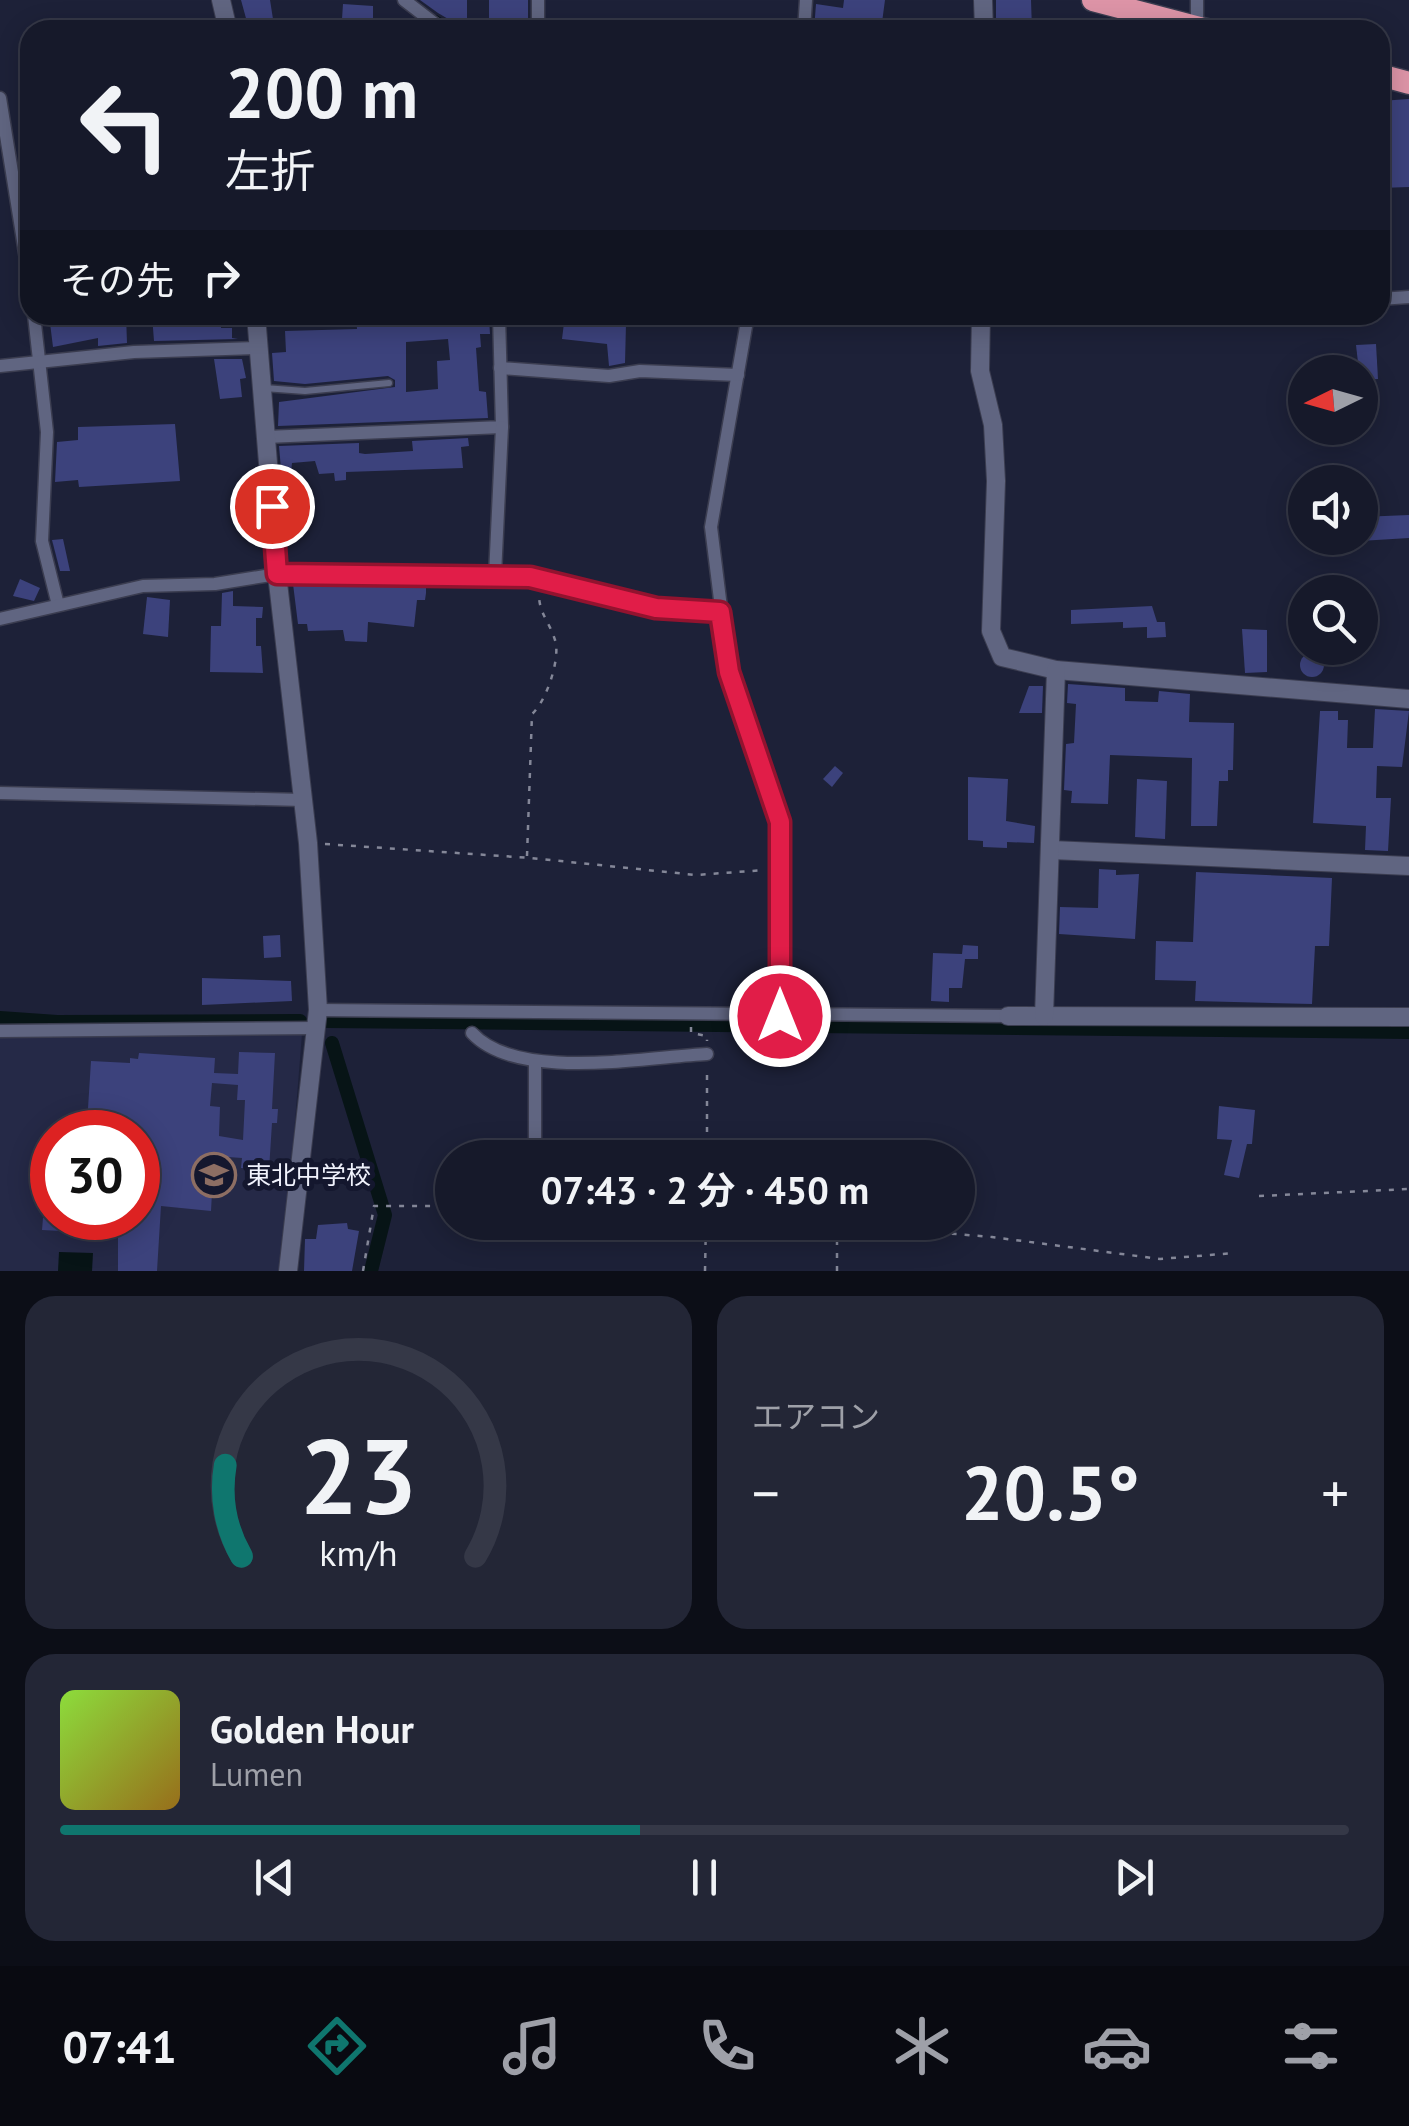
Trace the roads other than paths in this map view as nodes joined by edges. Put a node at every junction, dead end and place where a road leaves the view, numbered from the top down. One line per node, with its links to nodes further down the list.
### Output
1 (404, 0): 3 (street)
2 (1093, 0): 4 (highway)
3 (431, 20)
4 (1167, 20)
5 (0, 98): 6 (street)
6 (20, 222)
7 (35, 325): 13 (street)
8 (257, 325): 12 (street)
9 (499, 325): 15 (street)
10 (746, 325): 16 (street)
11 (981, 325): 26 (street)
12 (258, 348): 13 (street); 18 (street)
13 (40, 362): 14 (street); 23 (street)
14 (0, 366)
15 (500, 368): 16 (street); 19 (street)
16 (738, 375): 24 (street)
17 (390, 383): 18 (lane)
18 (262, 388): 20 (street)
19 (502, 426): 20 (street); 22 (street)
20 (266, 436): 21 (street)
21 (277, 574): 22 (street); 23 (street); 29 (street)
22 (495, 576): 24 (street)
23 (58, 605): 25 (street)
24 (720, 612): 32 (street)
25 (0, 619)
26 (1056, 670): 27 (street); 30 (street)
27 (1409, 699)
28 (0, 793): 29 (street)
29 (303, 800): 36 (street)
30 (1052, 850): 31 (street); 34 (street)
31 (1409, 866)
32 (780, 1016): 33 (street); 36 (street)
33 (1008, 1016): 34 (street)
34 (1044, 1016): 35 (street)
35 (1409, 1017)
36 (317, 1019): 37 (street); 42 (street)
37 (0, 1030)
38 (472, 1033): 40 (street)
39 (707, 1054): 40 (street)
40 (535, 1064): 41 (street)
41 (535, 1140)
42 (288, 1271)

